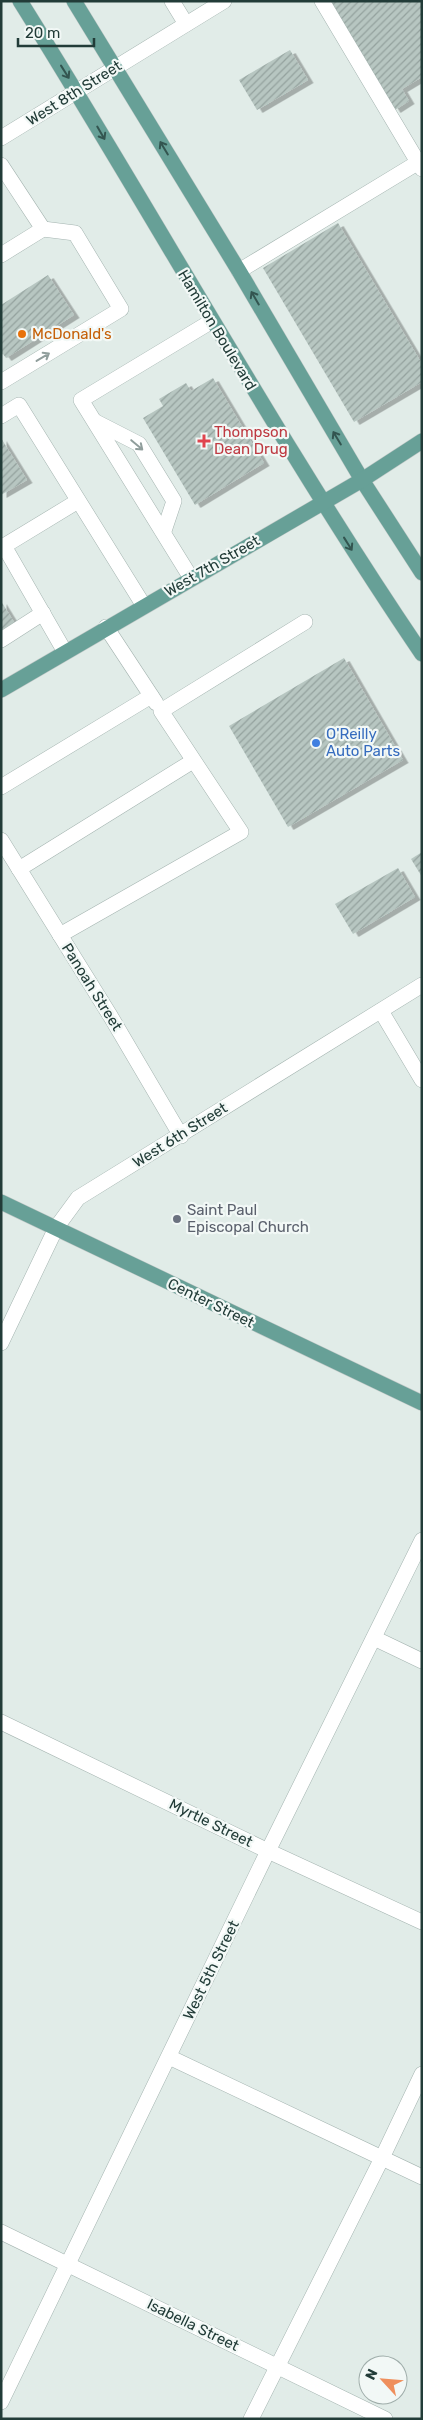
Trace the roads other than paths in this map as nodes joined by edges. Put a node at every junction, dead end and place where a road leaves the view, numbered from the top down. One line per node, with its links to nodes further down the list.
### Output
1 (20, 1): 8 (main road, Hamilton Boulevard, one-way to 8)
2 (74, 1): 7 (main road)
3 (172, 1): 6 (street)
4 (224, 1): 6 (street, West 8th Street)
5 (322, 1): 10 (street)
6 (186, 24): 7 (street, West 8th Street)
7 (114, 67): 8 (street, West 8th Street); 14 (main road, one-way to 7)
8 (76, 91): 9 (street, West 8th Street); 15 (main road, Hamilton Boulevard, one-way to 15)
9 (1, 138)
10 (420, 164): 14 (street)
11 (1, 165): 12 (street)
12 (43, 229): 13 (street); 16 (street, one-way to 12)
13 (1, 255)
14 (239, 271): 20 (main road, one-way to 14)
15 (212, 321): 18 (street); 22 (main road, Hamilton Boulevard)
16 (1, 382)
17 (1, 416): 21 (street)
18 (95, 421): 23 (street); 23 (street, one-way to 23)
19 (422, 441): 20 (main road, West 7th Street)
20 (362, 480): 22 (main road, West 7th Street); 25 (main road)
21 (78, 501): 24 (street); 27 (street)
22 (322, 502): 26 (main road, West 7th Street); 33 (main road, Hamilton Boulevard, one-way to 33)
23 (164, 531): 26 (street)
24 (3, 547): 28 (street)
25 (422, 573)
26 (191, 578): 27 (main road, West 7th Street)
27 (144, 606): 30 (main road, West 7th Street)
28 (43, 613): 31 (street); 32 (street)
29 (305, 622): 36 (street)
30 (106, 627): 32 (main road, West 7th Street); 35 (street)
31 (1, 640)
32 (64, 652): 34 (main road, West 7th Street)
33 (422, 654)
34 (1, 690)
35 (151, 696): 36 (street); 38 (street)
36 (161, 711): 37 (street)
37 (192, 761): 40 (street); 41 (street)
38 (1, 787)
39 (1, 840): 40 (street, Panoah Street)
40 (19, 869): 41 (street, Panoah Street)
41 (60, 935): 45 (street, Panoah Street)
42 (422, 985): 43 (street, West 6th Street)
43 (381, 1011): 44 (street); 45 (street, West 6th Street)
44 (422, 1080)
45 (181, 1136): 47 (street, West 6th Street)
46 (1, 1202): 47 (main road, Center Street)
47 (56, 1228): 48 (street, West 6th Street); 49 (main road, Center Street)
48 (1, 1343)
49 (422, 1403)
50 (422, 1540): 51 (street, West 5th Street)
51 (374, 1638): 52 (street); 54 (street, West 5th Street)
52 (422, 1661)
53 (1, 1722): 54 (street, Myrtle Street)
54 (268, 1851): 55 (street, Myrtle Street); 56 (street, West 5th Street)
55 (422, 1922)
56 (169, 2057): 58 (street); 61 (street, West 5th Street)
57 (422, 2074): 58 (street)
58 (382, 2158): 59 (street); 62 (street)
59 (422, 2177)
60 (1, 2232): 61 (street, Isabella Street)
61 (68, 2264): 62 (street, Isabella Street); 63 (street, West 5th Street)
62 (277, 2366): 64 (street); 65 (street, Isabella Street)
63 (1, 2402)
64 (250, 2419)
65 (385, 2419)

